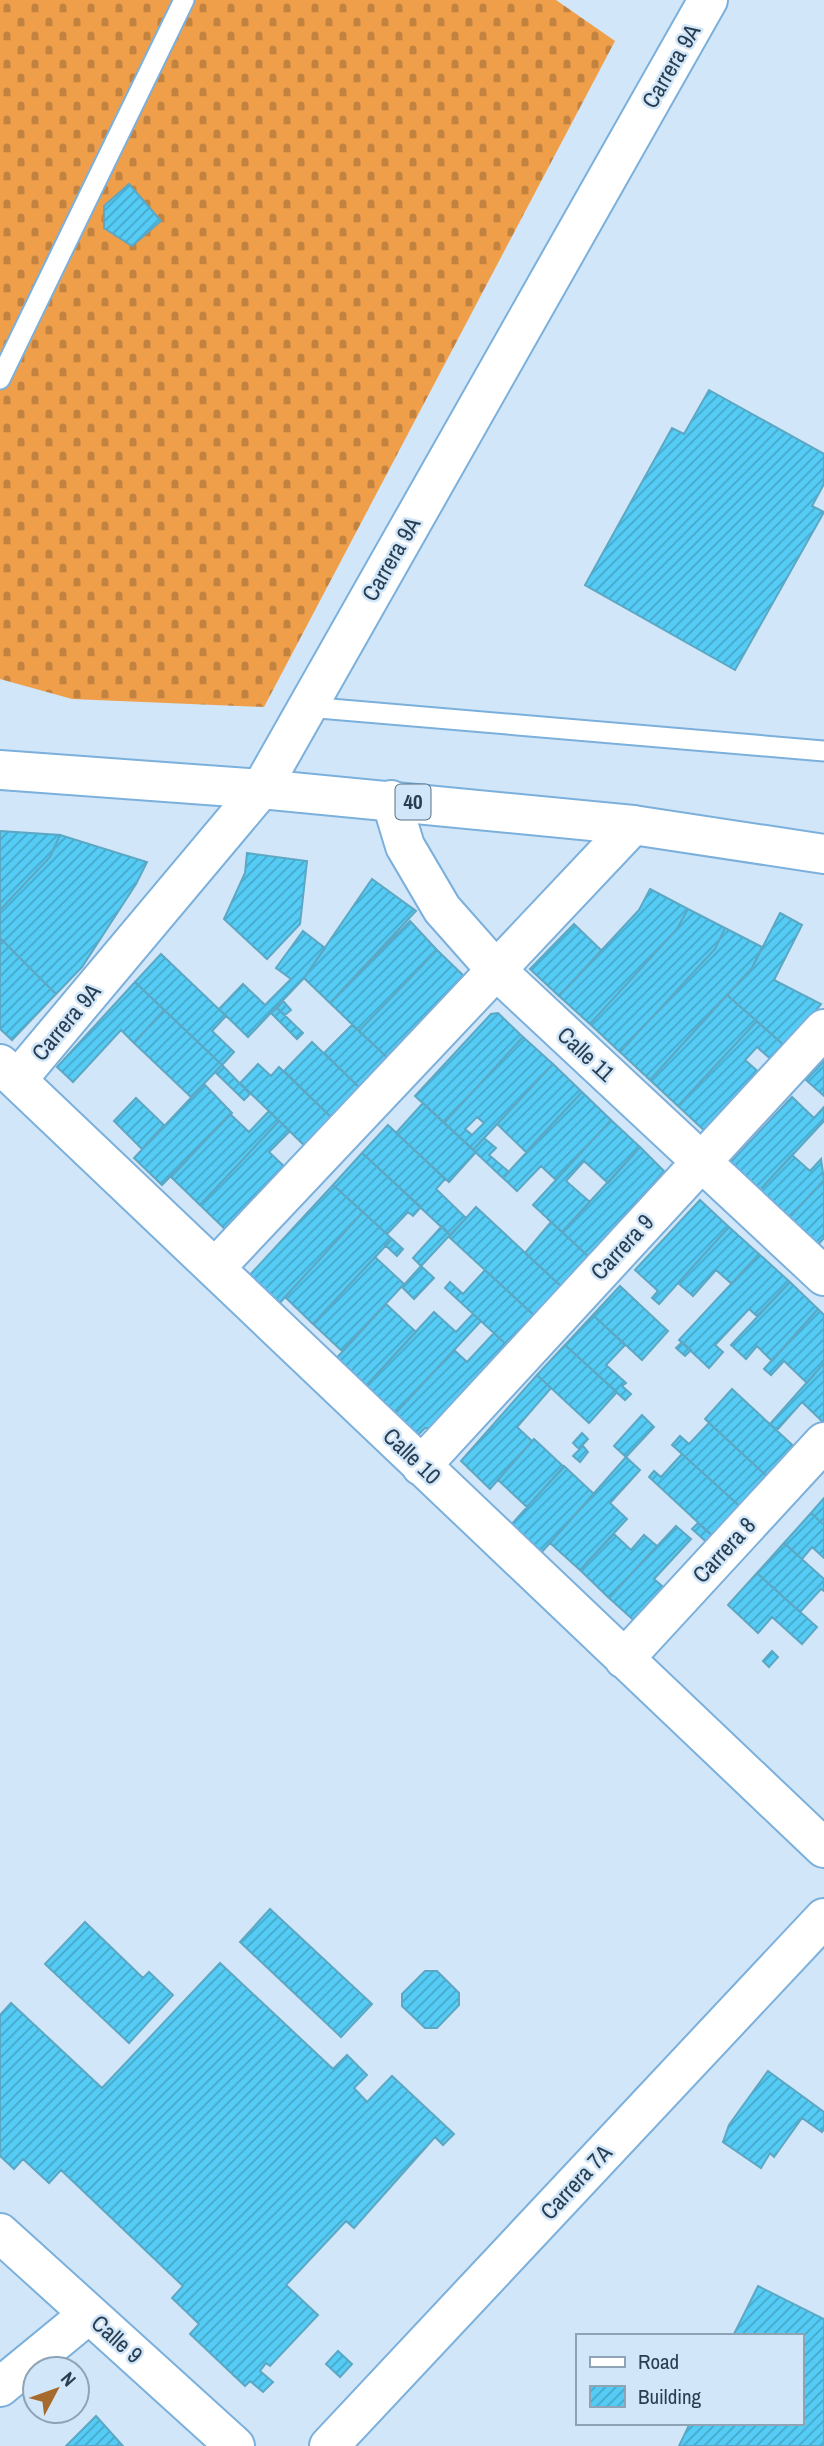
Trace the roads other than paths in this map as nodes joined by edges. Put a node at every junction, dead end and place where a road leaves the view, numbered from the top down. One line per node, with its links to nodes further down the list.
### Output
1 (184, 0): 3 (lane)
2 (708, 0): 4 (main road, Carrera 9A)
3 (0, 379)
4 (307, 707): 5 (lane); 7 (main road, Carrera 9A)
5 (824, 751)
6 (0, 770): 7 (main road, 40)
7 (261, 789): 8 (main road, 40); 13 (main road, Carrera 9A)
8 (391, 800): 9 (main road, 40); 11 (main road, Calle 11)
9 (633, 825): 10 (main road, 40); 11 (main road)
10 (824, 855)
11 (496, 970): 14 (main road, Calle 11); 15 (main road)
12 (824, 1029): 14 (main road, Carrera 9)
13 (9, 1072): 15 (main road, Calle 10)
14 (702, 1161): 16 (main road, Calle 11); 18 (main road, Carrera 9)
15 (215, 1268): 18 (main road, Calle 10)
16 (824, 1276)
17 (824, 1442): 19 (main road, Carrera 8)
18 (421, 1466): 19 (main road, Calle 10)
19 (624, 1659): 20 (main road, Calle 10)
20 (824, 1848)
21 (824, 1917): 26 (main road, Carrera 7A)
22 (0, 2233): 23 (main road, Calle 9)
23 (89, 2314): 24 (main road); 25 (main road, Calle 9)
24 (0, 2387)
25 (235, 2446)
26 (329, 2446)

